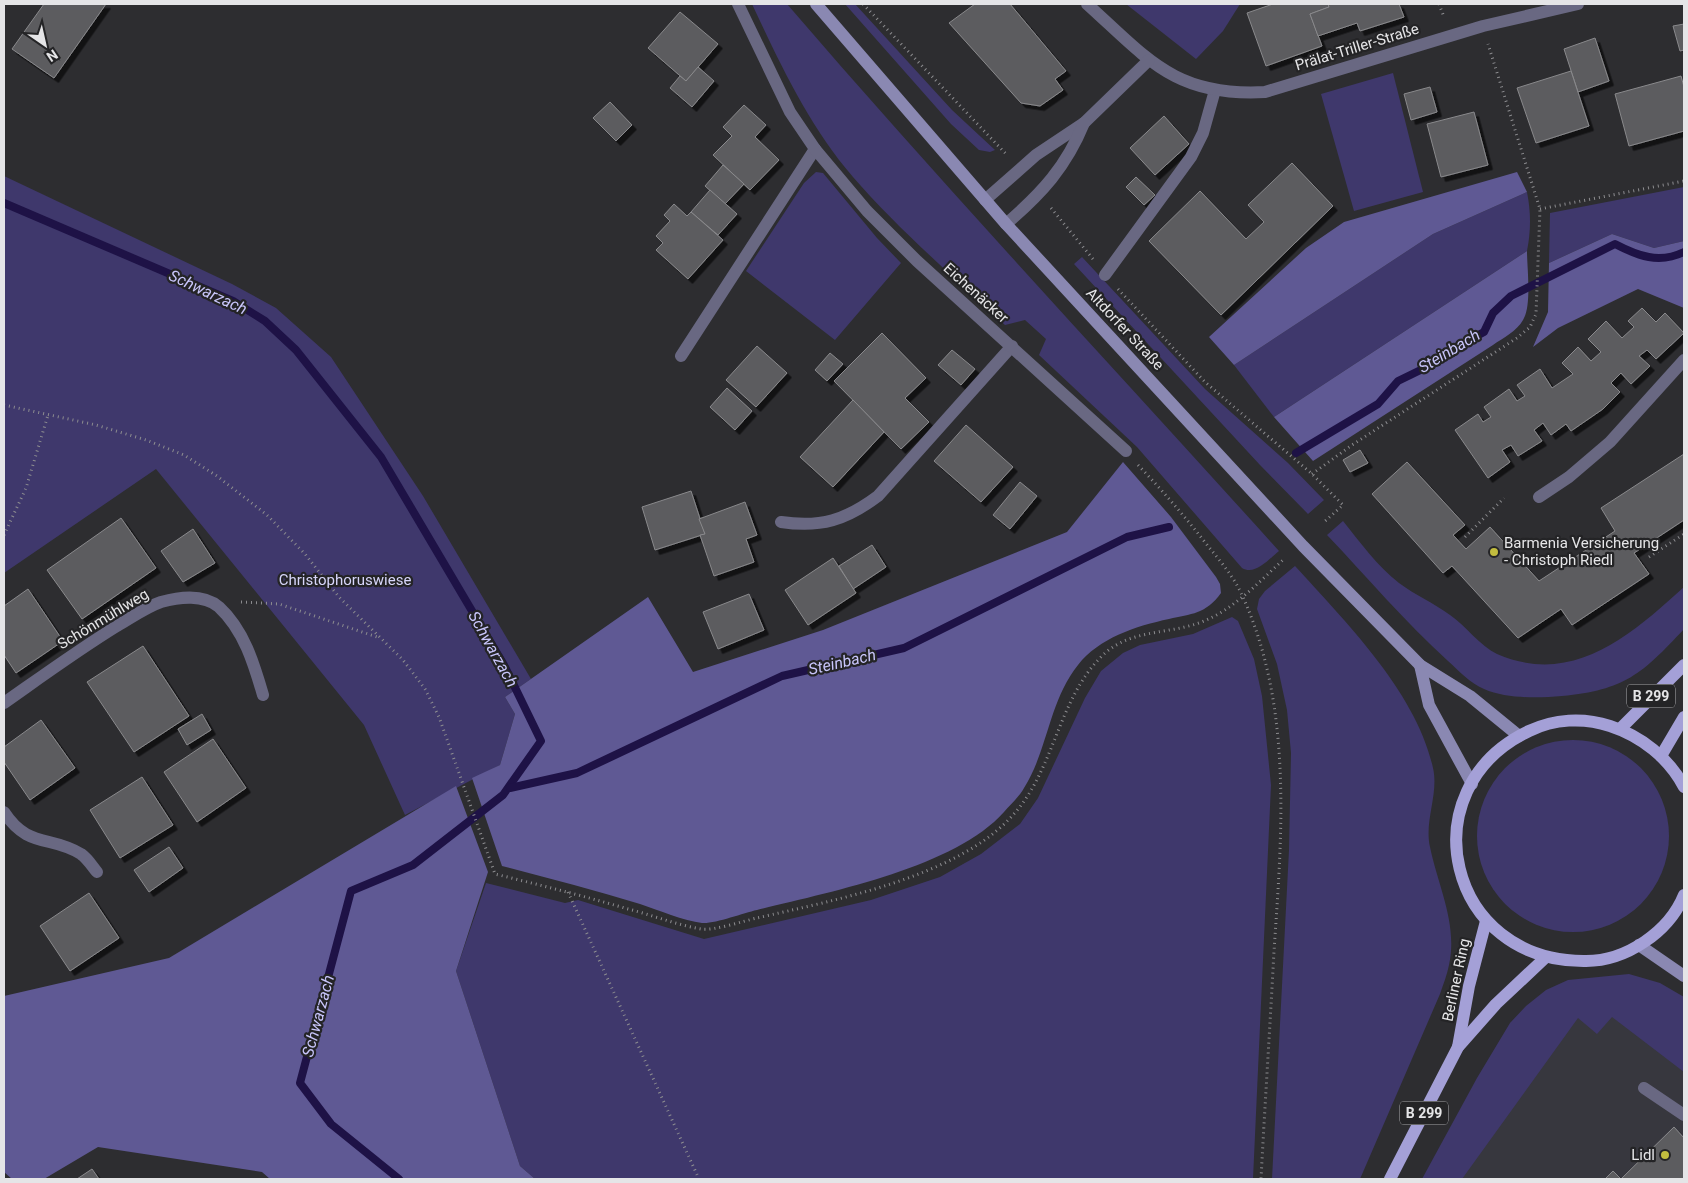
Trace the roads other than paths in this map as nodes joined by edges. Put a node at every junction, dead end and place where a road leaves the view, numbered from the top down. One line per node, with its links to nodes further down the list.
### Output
1 (738, 4): 8 (street, Eichenäcker)
2 (816, 4): 9 (main road, Altdorfer Straße)
3 (1087, 4): 5 (street, Prälat-Triller-Straße)
4 (1578, 4): 6 (street, Prälat-Triller-Straße)
5 (1149, 60): 6 (street, Prälat-Triller-Straße); 7 (street)
6 (1215, 90): 11 (street)
7 (1084, 123): 9 (street); 10 (street)
8 (815, 149): 12 (street, Eichenäcker); 13 (street)
9 (985, 200): 10 (main road, Altdorfer Straße)
10 (1006, 224): 18 (main road, Altdorfer Straße)
11 (1105, 275)
12 (1012, 346): 15 (street, Eichenäcker); 17 (street)
13 (681, 356)
14 (1684, 360): 16 (street)
15 (1126, 451)
16 (1539, 497)
17 (781, 522)
18 (1420, 665): 24 (main road, Altdorfer Straße); 26 (main road)
19 (1684, 665): 23 (main road, B 299)
20 (263, 695): 21 (street, Schönmühlweg)
21 (4, 703)
22 (1684, 717): 25 (main road, B 299)
23 (1620, 729): 24 (main road); 25 (main road)
24 (1519, 736): 26 (main road)
25 (1661, 756): 27 (main road)
26 (1472, 784): 31 (main road)
27 (1684, 787)
28 (4, 812): 29 (street)
29 (97, 872)
30 (1684, 898): 32 (main road)
31 (1486, 920): 33 (main road); 35 (main road, Berliner Ring / B 299)
32 (1639, 945): 33 (main road); 34 (main road)
33 (1544, 958): 35 (main road, Berliner Ring / B 299)
34 (1684, 976)
35 (1458, 1047): 38 (main road, Berliner Ring / B 299)
36 (1644, 1088): 37 (street)
37 (1684, 1115)
38 (1390, 1179)

